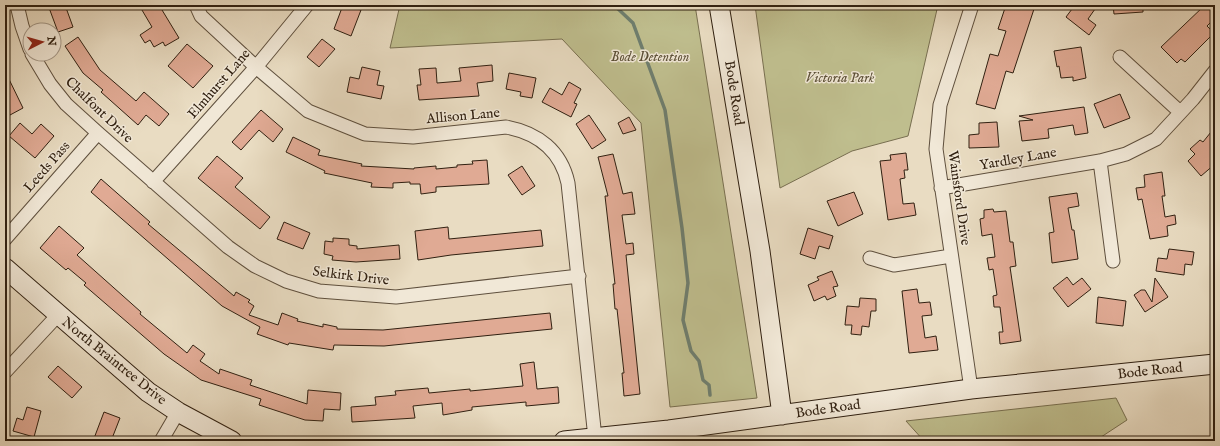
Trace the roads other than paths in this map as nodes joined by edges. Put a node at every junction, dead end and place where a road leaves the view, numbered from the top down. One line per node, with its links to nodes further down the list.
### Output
1 (17, 5): 6 (street)
2 (196, 5): 9 (street, Allison Lane)
3 (307, 5): 9 (street, Elmhurst Lane)
4 (719, 5): 27 (street, Bode Road)
5 (972, 5): 15 (street, Wainsford Drive)
6 (22, 22)
7 (1120, 57): 11 (street)
8 (37, 62): 12 (street, Chalfont Drive)
9 (256, 67): 14 (street, Elmhurst Lane); 21 (street, Allison Lane)
10 (1215, 71): 11 (street, Yardley Lane)
11 (1180, 112): 13 (street, Yardley Lane)
12 (98, 133): 14 (street, Chalfont Drive); 16 (street, Leeds Pass)
13 (1100, 161): 15 (street, Yardley Lane); 19 (street)
14 (153, 182): 21 (street, Selkirk Drive)
15 (941, 188): 17 (street, Wainsford Drive)
16 (5, 239)
17 (951, 256): 18 (street, Wainsford Drive); 25 (street, Wainsford Drive)
18 (870, 258)
19 (1113, 261)
20 (5, 268): 22 (street, North Braintree Drive)
21 (579, 276): 29 (street, Allison Lane)
22 (58, 316): 24 (street); 26 (street, North Braintree Drive)
23 (1215, 364): 25 (street, Bode Road)
24 (5, 372)
25 (972, 389): 27 (street, Bode Road)
26 (178, 412): 30 (street); 31 (street, North Braintree Drive)
27 (782, 415): 28 (street)
28 (669, 436): 29 (street)
29 (595, 438): 32 (street)
30 (161, 441)
31 (232, 441)
32 (564, 441)

